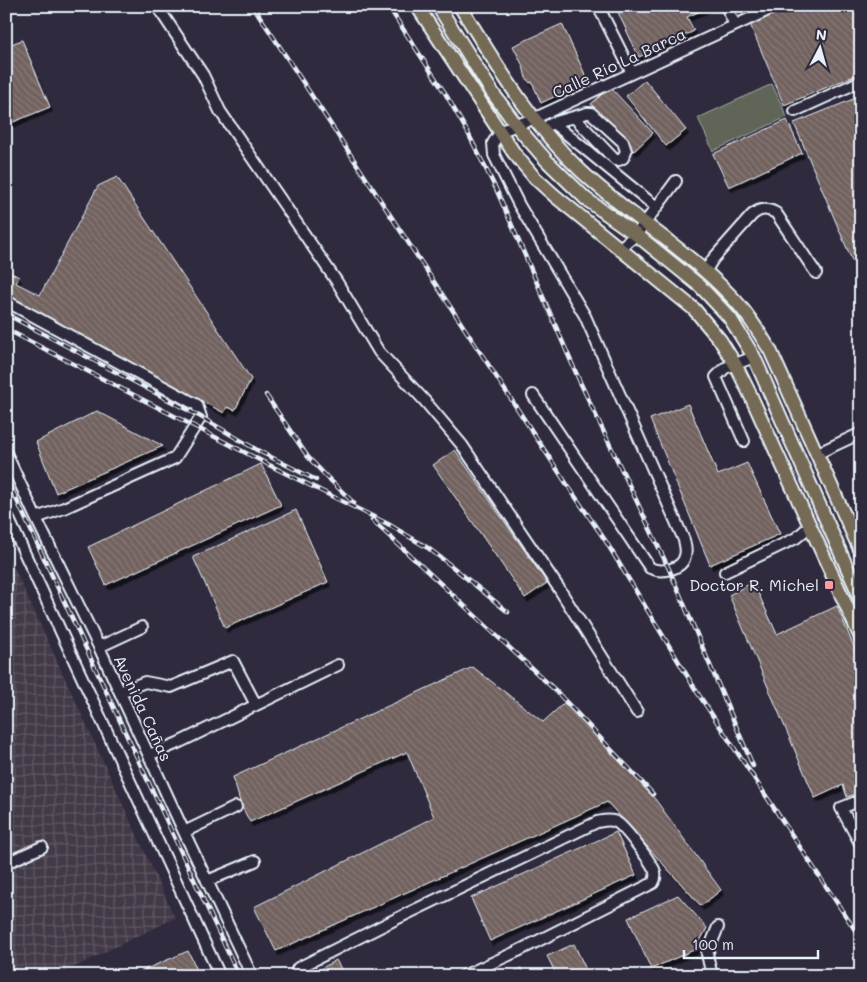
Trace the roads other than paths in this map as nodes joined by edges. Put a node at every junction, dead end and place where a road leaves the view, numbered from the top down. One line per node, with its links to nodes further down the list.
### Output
1 (157, 6): 46 (street)
2 (417, 6): 16 (main road)
3 (438, 6): 15 (main road)
4 (460, 6): 14 (main road)
5 (598, 6): 9 (street)
6 (726, 6): 8 (street)
7 (776, 6): 8 (street, Calle Río La Barca)
8 (735, 25): 9 (street, Calle Río La Barca)
9 (632, 73): 14 (street, Calle Río La Barca)
10 (861, 81): 11 (street)
11 (795, 111)
12 (574, 117): 12 (street); 13 (street)
13 (553, 122): 14 (street); 18 (street)
14 (537, 124): 15 (street, Calle Río La Barca); 19 (main road)
15 (516, 126): 16 (street, Calle Río La Barca); 20 (main road)
16 (501, 131): 21 (main road); 27 (street)
17 (676, 181): 18 (street)
18 (656, 207): 19 (street)
19 (645, 223): 20 (street); 22 (main road)
20 (636, 235): 21 (street); 25 (main road)
21 (620, 248): 26 (main road)
22 (705, 272): 23 (street); 31 (main road)
23 (816, 274)
24 (6, 301): 35 (street)
25 (754, 357): 26 (street); 32 (main road)
26 (735, 364): 29 (street); 33 (main road)
27 (533, 395)
28 (861, 433): 31 (street)
29 (744, 441)
30 (6, 453): 35 (street, Avenida Cañas)
31 (816, 454): 37 (main road)
32 (817, 500): 33 (main road); 39 (main road)
33 (801, 506): 36 (main road)
34 (6, 514): 57 (street)
35 (36, 518): 42 (street, Avenida Cañas)
36 (810, 526): 38 (street); 41 (main road)
37 (860, 547)
38 (725, 572)
39 (861, 599)
40 (142, 628): 42 (street)
41 (861, 638)
42 (99, 647): 44 (street, Avenida Cañas)
43 (338, 665): 45 (street)
44 (120, 692): 45 (street); 47 (street, Avenida Cañas)
45 (256, 705): 47 (street)
46 (637, 712)
47 (149, 755): 50 (street, Avenida Cañas)
48 (861, 800): 51 (street)
49 (236, 807): 50 (street)
50 (184, 832): 55 (street, Avenida Cañas)
51 (861, 845)
52 (42, 847): 54 (street)
53 (255, 861): 55 (street)
54 (6, 863)
55 (208, 881): 58 (street, Avenida Cañas)
56 (718, 927): 61 (street)
57 (220, 976)
58 (252, 976)
59 (297, 976): 60 (street)
60 (463, 976)
61 (712, 976)

